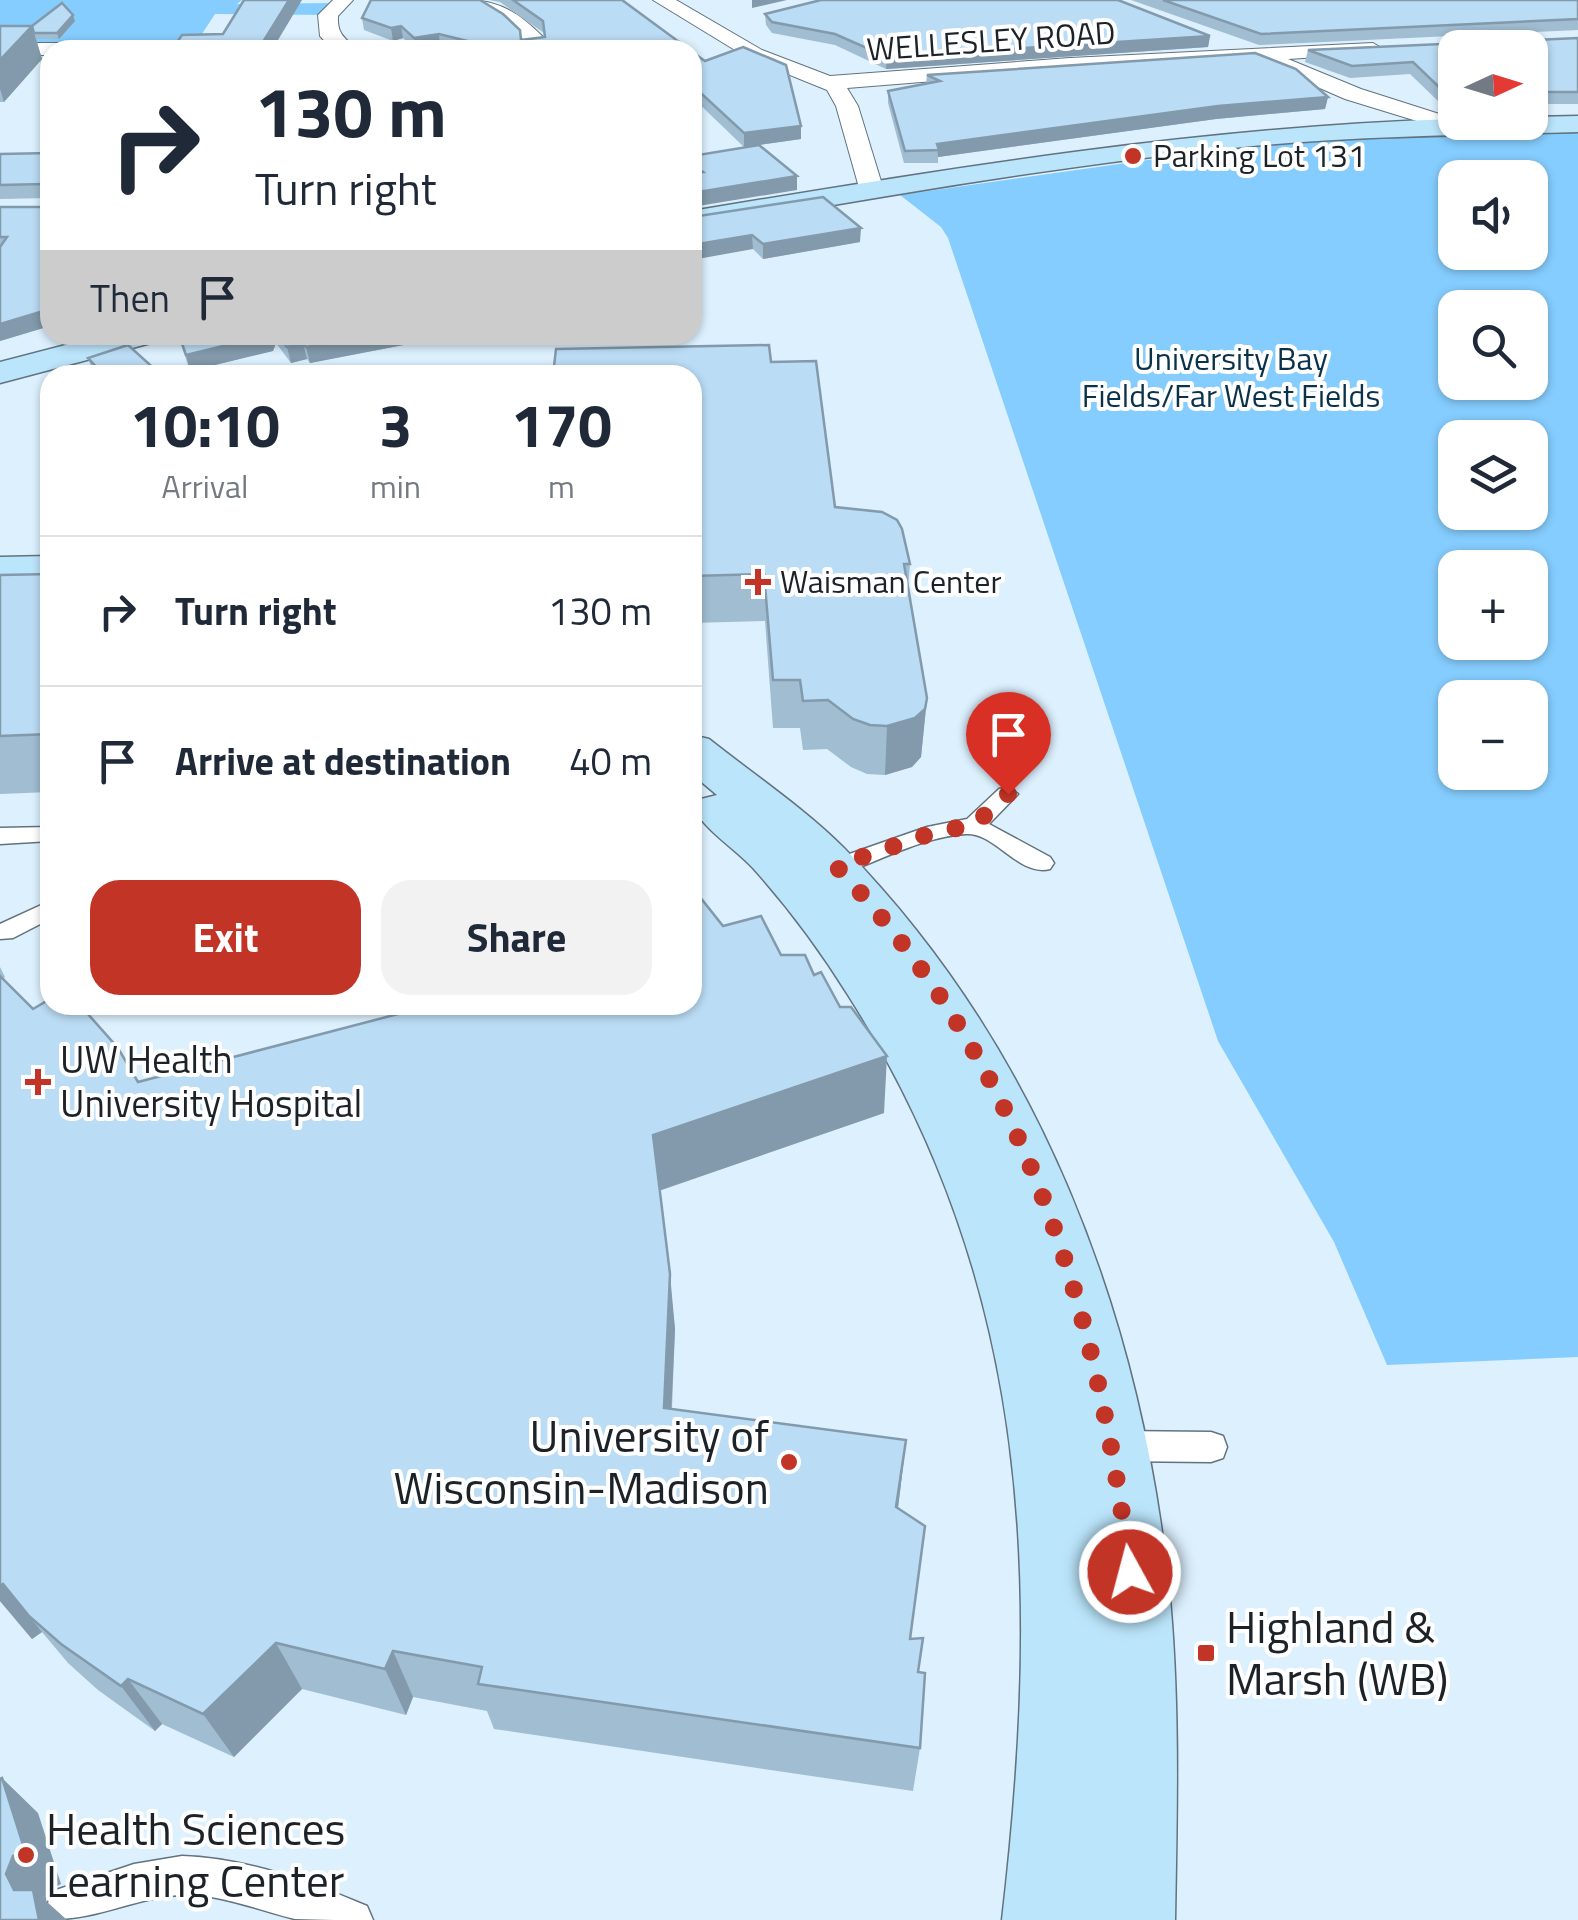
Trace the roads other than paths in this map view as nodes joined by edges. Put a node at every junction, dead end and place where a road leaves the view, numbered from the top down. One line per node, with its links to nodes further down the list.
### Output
1 (344, 0): 5 (street)
2 (476, 0): 6 (street)
3 (662, 0): 11 (street)
4 (1212, 36): 10 (street)
5 (333, 40)
6 (535, 40)
7 (1396, 48): 10 (street, WELLESLEY ROAD)
8 (40, 49): 9 (street)
9 (0, 50)
10 (1259, 55): 11 (street, WELLESLEY ROAD); 12 (street)
11 (828, 83): 14 (street)
12 (1392, 118): 13 (street); 14 (street)
13 (1578, 124)
14 (872, 192): 15 (street)
15 (702, 218)
16 (107, 345): 17 (street)
17 (0, 374)
18 (0, 568): 19 (street)
19 (40, 568)
20 (0, 594): 21 (street)
21 (40, 594)
22 (702, 756): 29 (street)
23 (1008, 794): 25 (lane)
24 (702, 798): 29 (street)
25 (974, 825): 28 (lane); 29 (lane)
26 (40, 834): 27 (lane)
27 (0, 836)
28 (1042, 863)
29 (816, 875): 32 (street); 36 (street)
30 (40, 914): 31 (lane)
31 (4, 932)
32 (1113, 1446): 33 (lane); 37 (street)
33 (1211, 1447)
34 (68, 1905): 35 (lane)
35 (353, 1920)
36 (1046, 1920)
37 (1130, 1920)

